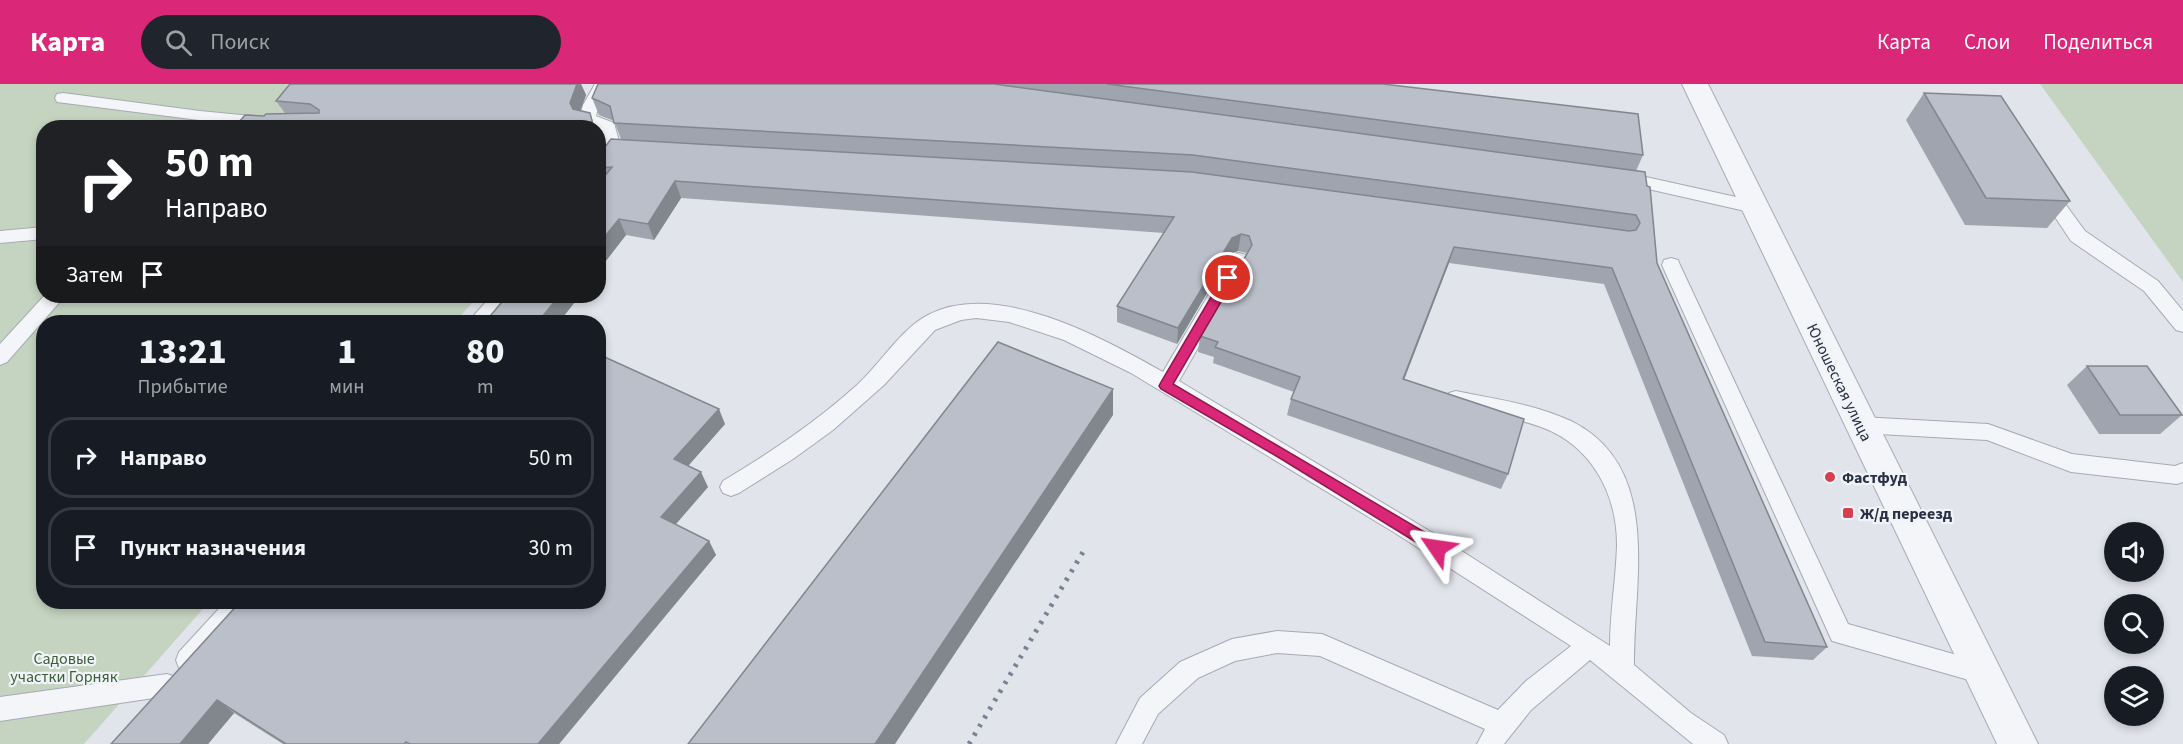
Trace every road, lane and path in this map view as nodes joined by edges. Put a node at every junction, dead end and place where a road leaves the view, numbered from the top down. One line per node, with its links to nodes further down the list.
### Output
1 (1695, 84): 11 (street, Юношеская улица)
2 (601, 87): 3 (lane); 6 (lane)
3 (579, 88)
4 (63, 98): 5 (lane)
5 (196, 120)
6 (590, 120)
7 (606, 146): 8 (lane)
8 (646, 148)
9 (2035, 174): 21 (lane)
10 (1605, 175): 11 (lane)
11 (1754, 207): 25 (street, Юношеская улица)
12 (36, 234): 13 (lane)
13 (0, 237)
14 (1239, 260): 23 (lane)
15 (1671, 265): 31 (lane)
16 (49, 303): 18 (lane)
17 (495, 303): 19 (lane)
18 (38, 315)
19 (484, 315)
20 (36, 317): 22 (lane)
21 (2183, 325)
22 (0, 357)
23 (1166, 386): 27 (lane); 29 (lane)
24 (1436, 395): 30 (lane)
25 (1861, 425): 26 (lane); 31 (street, Юношеская улица)
26 (2183, 472)
27 (731, 487)
28 (232, 609): 32 (lane)
29 (1590, 645): 30 (lane); 35 (lane)
30 (1622, 669): 37 (lane)
31 (1983, 673): 38 (street, Юношеская улица)
32 (167, 685): 33 (lane); 34 (lane)
33 (0, 710)
34 (145, 710)
35 (1496, 734): 36 (lane)
36 (1129, 744)
37 (1715, 744)
38 (2018, 744)

